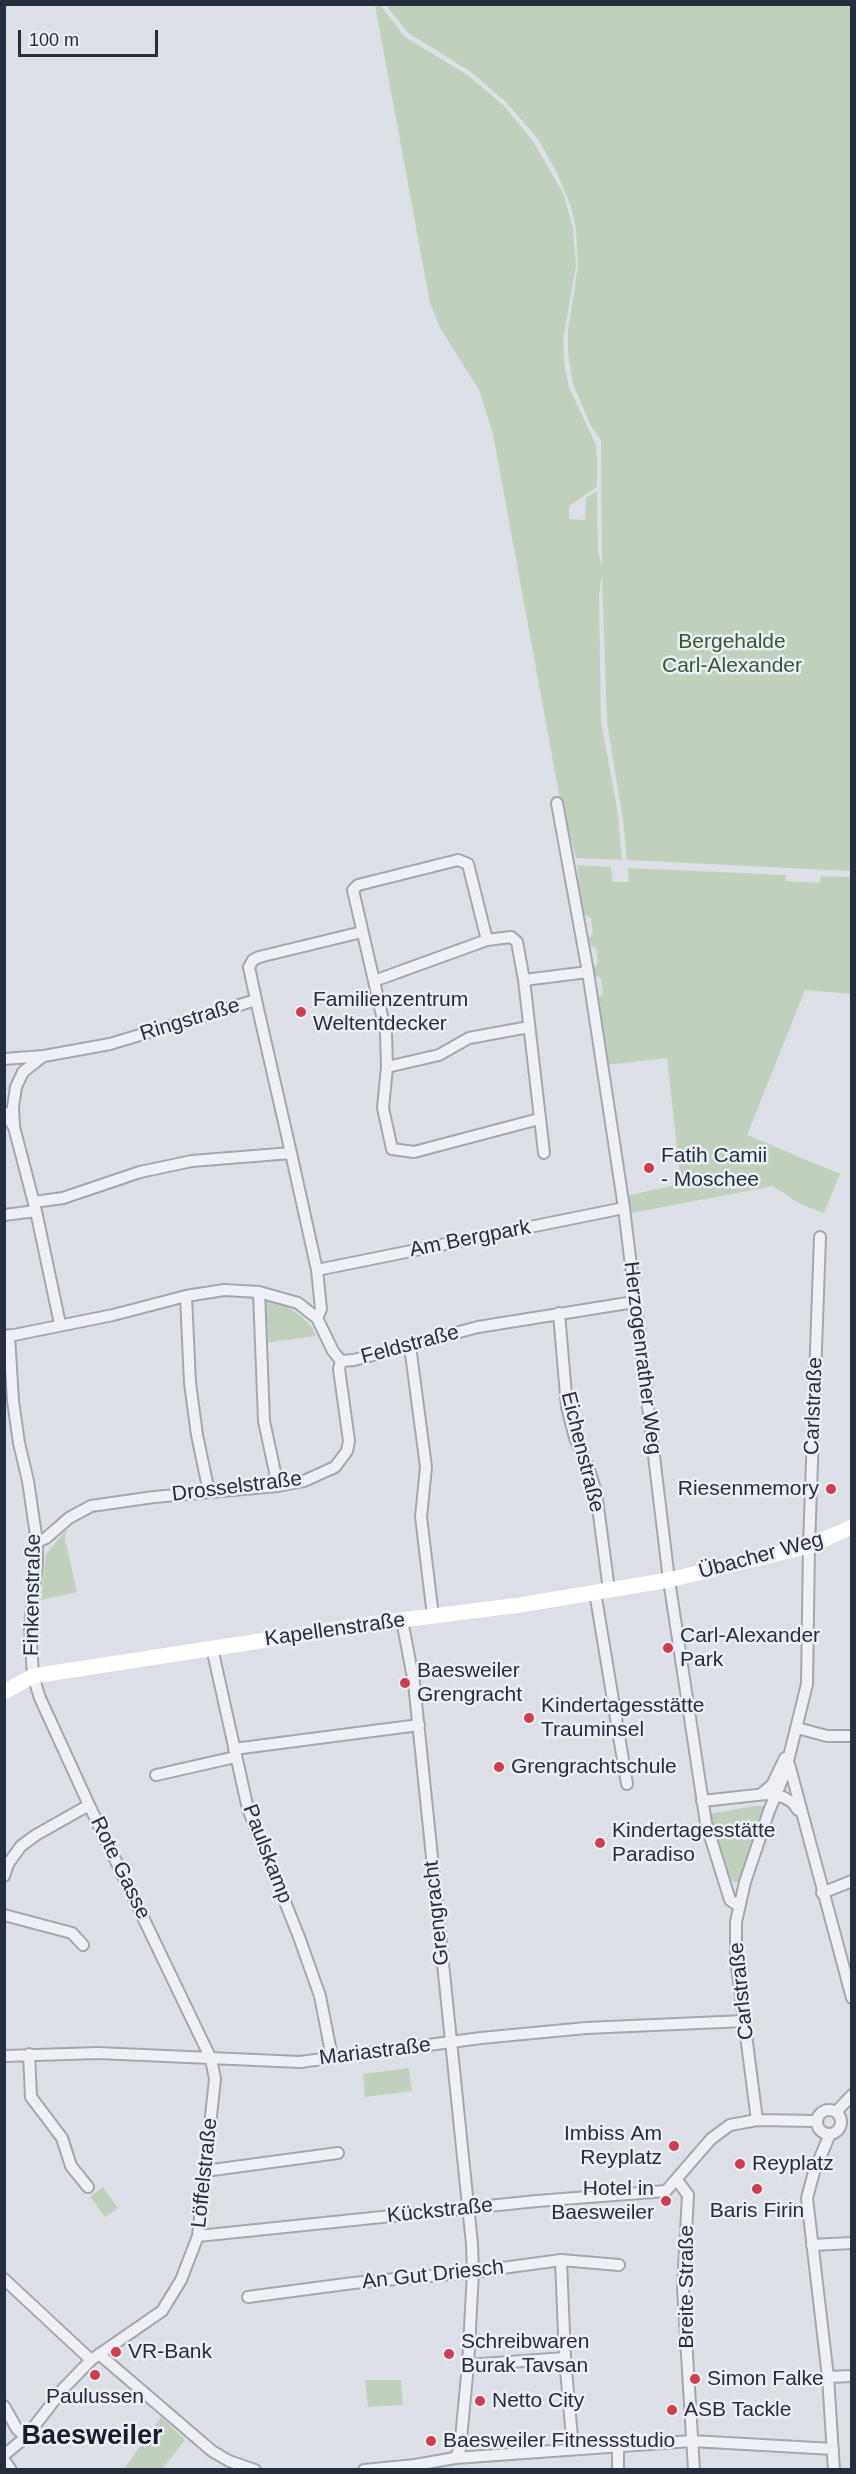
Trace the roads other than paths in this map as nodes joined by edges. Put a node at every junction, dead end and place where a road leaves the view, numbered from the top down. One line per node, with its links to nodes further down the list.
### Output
1 (557, 804): 4 (street, Herzogenrather Weg)
2 (362, 932): 3 (street); 6 (street); 7 (street)
3 (487, 940): 5 (street); 6 (street)
4 (588, 972): 5 (street); 18 (street, Herzogenrather Weg)
5 (524, 980): 8 (street)
6 (374, 981): 11 (street)
7 (256, 1000): 9 (street, Ringstraße); 15 (street, Ringstraße)
8 (529, 1027): 11 (street); 13 (street)
9 (44, 1056): 10 (street, Ringstraße); 14 (street)
10 (4, 1059)
11 (387, 1067): 13 (street)
12 (4, 1112): 14 (street)
13 (539, 1119): 16 (street)
14 (14, 1127): 17 (street)
15 (291, 1153): 17 (street); 21 (street, Ringstraße)
16 (544, 1153)
17 (35, 1207): 19 (street); 27 (street)
18 (624, 1208): 21 (street, Am Bergpark); 24 (street, Herzogenrather Weg)
19 (4, 1215)
20 (820, 1237): 35 (street, Carlstraße)
21 (317, 1270): 26 (street, Ringstraße)
22 (259, 1292): 23 (street, Feldstraße); 26 (street, Feldstraße); 31 (street)
23 (186, 1296): 27 (street, Feldstraße); 32 (street)
24 (634, 1302): 25 (street, Feldstraße); 36 (street, Herzogenrather Weg)
25 (559, 1313): 29 (street, Feldstraße); 37 (street, Eichenstraße)
26 (316, 1318): 30 (street, Feldstraße)
27 (60, 1324): 28 (street, Feldstraße)
28 (7, 1336): 34 (street, Finkenstraße)
29 (410, 1346): 30 (street, Feldstraße); 38 (street)
30 (341, 1361): 31 (street, Drosselstraße)
31 (278, 1486): 32 (street, Drosselstraße)
32 (209, 1492): 34 (street, Drosselstraße)
33 (852, 1527): 35 (street, Übacher Weg)
34 (37, 1542): 41 (street, Finkenstraße)
35 (809, 1546): 36 (street, Übacher Weg); 44 (street, Carlstraße)
36 (669, 1580): 37 (street, Kapellenstraße); 52 (street, Herzogenrather Weg)
37 (602, 1591): 38 (street, Kapellenstraße); 49 (street, Eichenstraße)
38 (433, 1616): 39 (street, Kapellenstraße)
39 (402, 1620): 40 (street, Kapellenstraße); 43 (street, Grengracht)
40 (212, 1648): 41 (street, Kapellenstraße); 47 (street, Paulskamp)
41 (33, 1676): 42 (street, Kapellenstraße); 53 (street, Rote Gasse)
42 (4, 1692)
43 (419, 1725): 47 (street); 63 (street, Grengracht)
44 (797, 1728): 45 (street); 46 (street, Carlstraße)
45 (852, 1736)
46 (788, 1752): 50 (street, Carlstraße); 51 (street, Carlstraße); 54 (street)
47 (234, 1753): 48 (street); 66 (street, Paulskamp)
48 (156, 1775)
49 (627, 1784)
50 (761, 1794): 51 (street); 52 (street)
51 (775, 1796): 54 (street); 58 (street, Carlstraße)
52 (702, 1801): 58 (street, Herzogenrather Weg)
53 (89, 1805): 55 (street); 67 (street, Rote Gasse)
54 (802, 1818): 57 (street)
55 (4, 1876)
56 (852, 1881): 57 (street)
57 (822, 1893): 61 (street)
58 (739, 1906): 62 (street, Carlstraße)
59 (4, 1915): 60 (street)
60 (83, 1945)
61 (852, 1998)
62 (744, 2021): 63 (street, Mariastraße); 70 (street, Carlstraße)
63 (450, 2043): 66 (street, Mariastraße); 77 (street, Grengracht)
64 (29, 2054): 65 (street, Mariastraße); 67 (street, Mariastraße); 76 (street)
65 (4, 2056)
66 (332, 2056): 67 (street, Mariastraße)
67 (211, 2058): 74 (street, Löffelstraße)
68 (852, 2095): 69 (street)
69 (843, 2118): 71 (street); 72 (street)
70 (757, 2120): 71 (street); 75 (street)
71 (817, 2121): 72 (street)
72 (830, 2134): 80 (street)
73 (338, 2153): 74 (street)
74 (205, 2170): 78 (street, Löffelstraße)
75 (677, 2180): 77 (street, Kückstraße); 93 (street, Breite Straße)
76 (88, 2187)
77 (469, 2207): 78 (street, Kückstraße); 83 (street, Grengracht)
78 (198, 2236): 86 (street, Löffelstraße)
79 (852, 2243): 80 (street)
80 (812, 2245): 90 (street)
81 (561, 2260): 82 (street, An Gut Driesch); 83 (street, An Gut Driesch); 87 (street)
82 (619, 2265)
83 (473, 2272): 85 (street, An Gut Driesch); 88 (street, Grengracht)
84 (4, 2279): 86 (street)
85 (248, 2297)
86 (95, 2357): 92 (street, Löffelstraße); 101 (street)
87 (565, 2358): 88 (street); 95 (street)
88 (468, 2365): 98 (street, Grengracht)
89 (852, 2376): 90 (street)
90 (828, 2377): 96 (street)
91 (4, 2406): 92 (street)
92 (26, 2437): 97 (street, Löffelstraße)
93 (692, 2441): 94 (street); 96 (street); 104 (street, Breite Straße)
94 (618, 2446): 95 (street); 103 (street)
95 (573, 2449): 98 (street)
96 (833, 2449): 105 (street)
97 (4, 2455)
98 (455, 2458): 102 (street)
99 (4, 2460): 100 (street)
100 (11, 2469)
101 (255, 2469)
102 (366, 2469)
103 (618, 2469)
104 (694, 2469)
105 (834, 2469)

